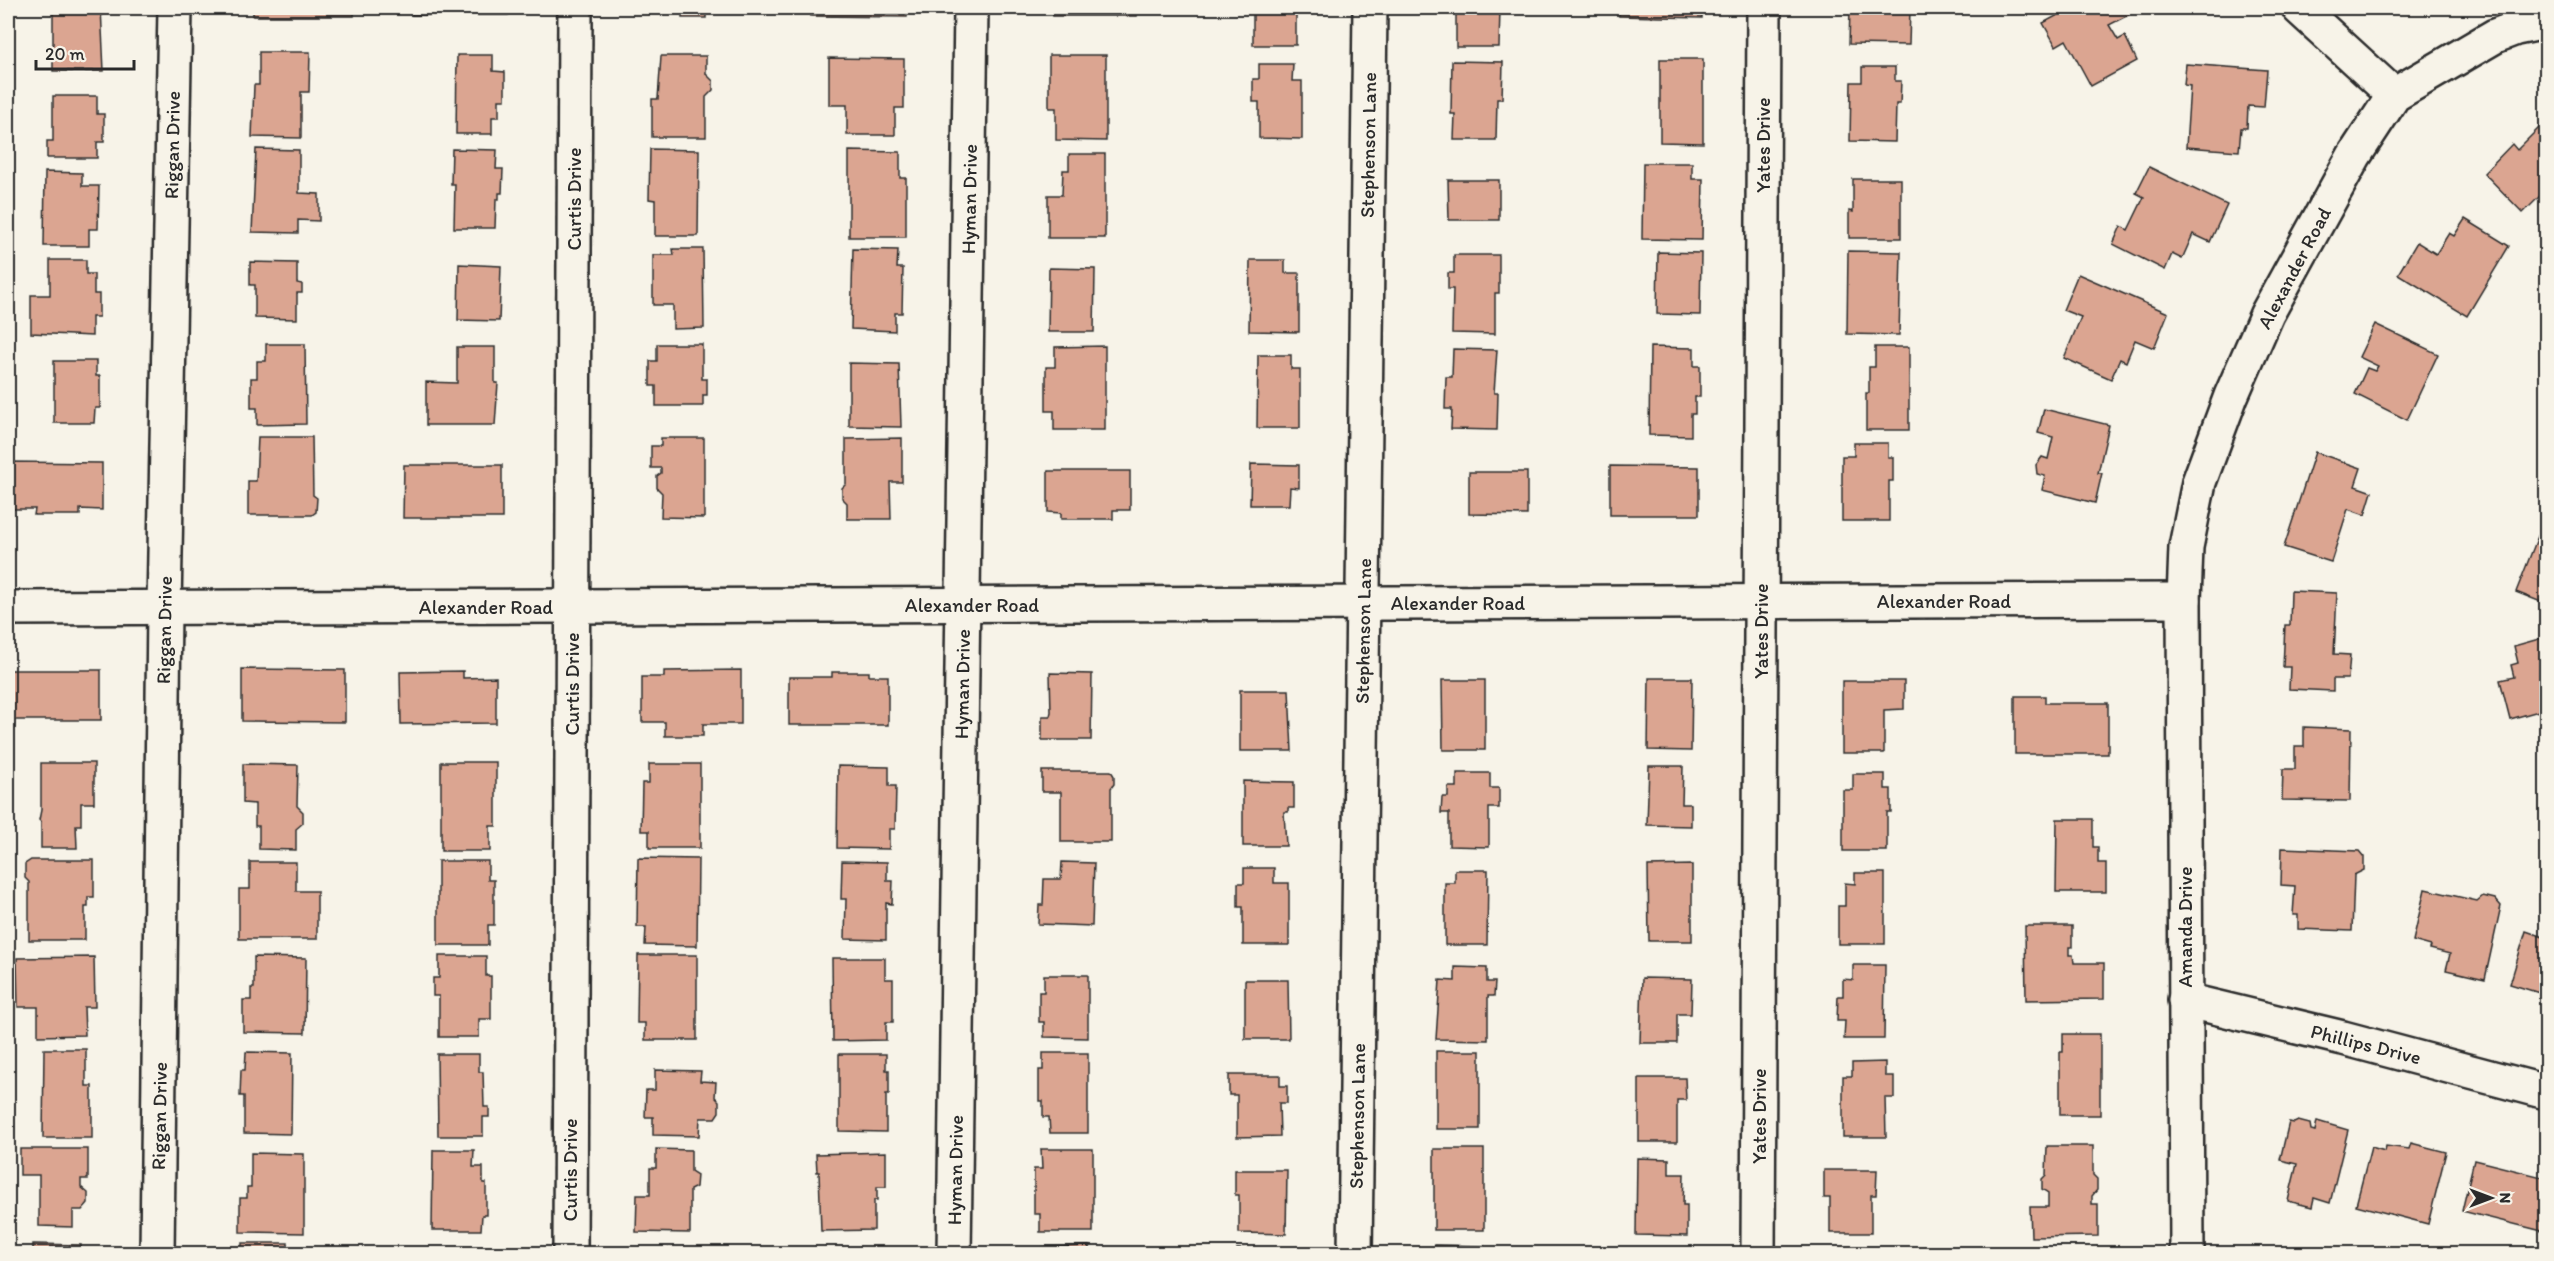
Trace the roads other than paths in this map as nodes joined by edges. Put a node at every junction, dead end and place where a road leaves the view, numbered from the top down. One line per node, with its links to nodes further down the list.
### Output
1 (175, 8): 15 (street, Riggan Drive)
2 (575, 8): 13 (street, Curtis Drive)
3 (971, 8): 12 (street, Hyman Drive)
4 (1370, 8): 11 (street, Stephenson Lane)
5 (1764, 8): 10 (street, Yates Drive)
6 (2300, 8): 8 (street)
7 (2547, 22): 8 (street, Alexander Road)
8 (2394, 95): 9 (street, Alexander Road)
9 (2184, 600): 10 (street, Alexander Road); 16 (street, Amanda Drive)
10 (1761, 602): 11 (street, Alexander Road); 22 (street, Yates Drive)
11 (1363, 603): 12 (street, Alexander Road); 21 (street, Stephenson Lane)
12 (963, 605): 13 (street, Alexander Road); 20 (street, Hyman Drive)
13 (572, 606): 15 (street, Alexander Road); 19 (street, Curtis Drive)
14 (8, 608): 15 (street, Alexander Road)
15 (164, 608): 18 (street, Riggan Drive)
16 (2185, 1000): 17 (street, Phillips Drive); 23 (street, Amanda Drive)
17 (2547, 1092)
18 (157, 1254)
19 (570, 1254)
20 (954, 1254)
21 (1355, 1254)
22 (1758, 1254)
23 (2187, 1254)

